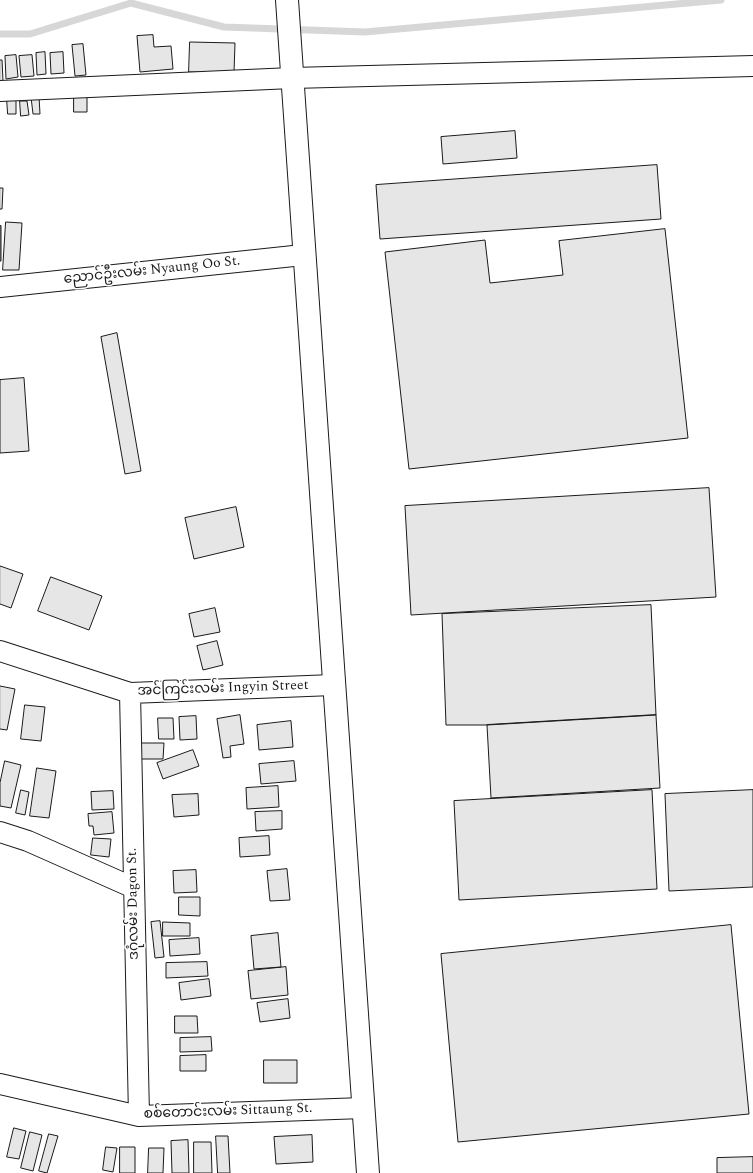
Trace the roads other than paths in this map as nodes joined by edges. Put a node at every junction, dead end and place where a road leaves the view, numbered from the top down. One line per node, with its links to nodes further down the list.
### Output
1 (287, 7): 3 (street)
2 (753, 66): 3 (street)
3 (292, 78): 4 (street); 5 (street)
4 (0, 91)
5 (303, 255): 6 (street, ညောင်ဦးလမ်း Nyaung Oo St.); 8 (street)
6 (0, 287)
7 (0, 651): 9 (street, အင်ကြင်းလမ်း Ingyin Street)
8 (333, 685): 9 (street, အင်ကြင်းလမ်း Ingyin Street); 13 (street)
9 (130, 693): 11 (street, ဒဂုံလမ်း Dagon St.)
10 (0, 832): 11 (street)
11 (134, 888): 14 (street, ဒဂုံလမ်း Dagon St.)
12 (0, 1084): 14 (street, စစ်တောင်းလမ်း Sittaung St.)
13 (363, 1108): 14 (street, စစ်တောင်းလမ်း Sittaung St.); 15 (street)
14 (139, 1116)
15 (368, 1173)

